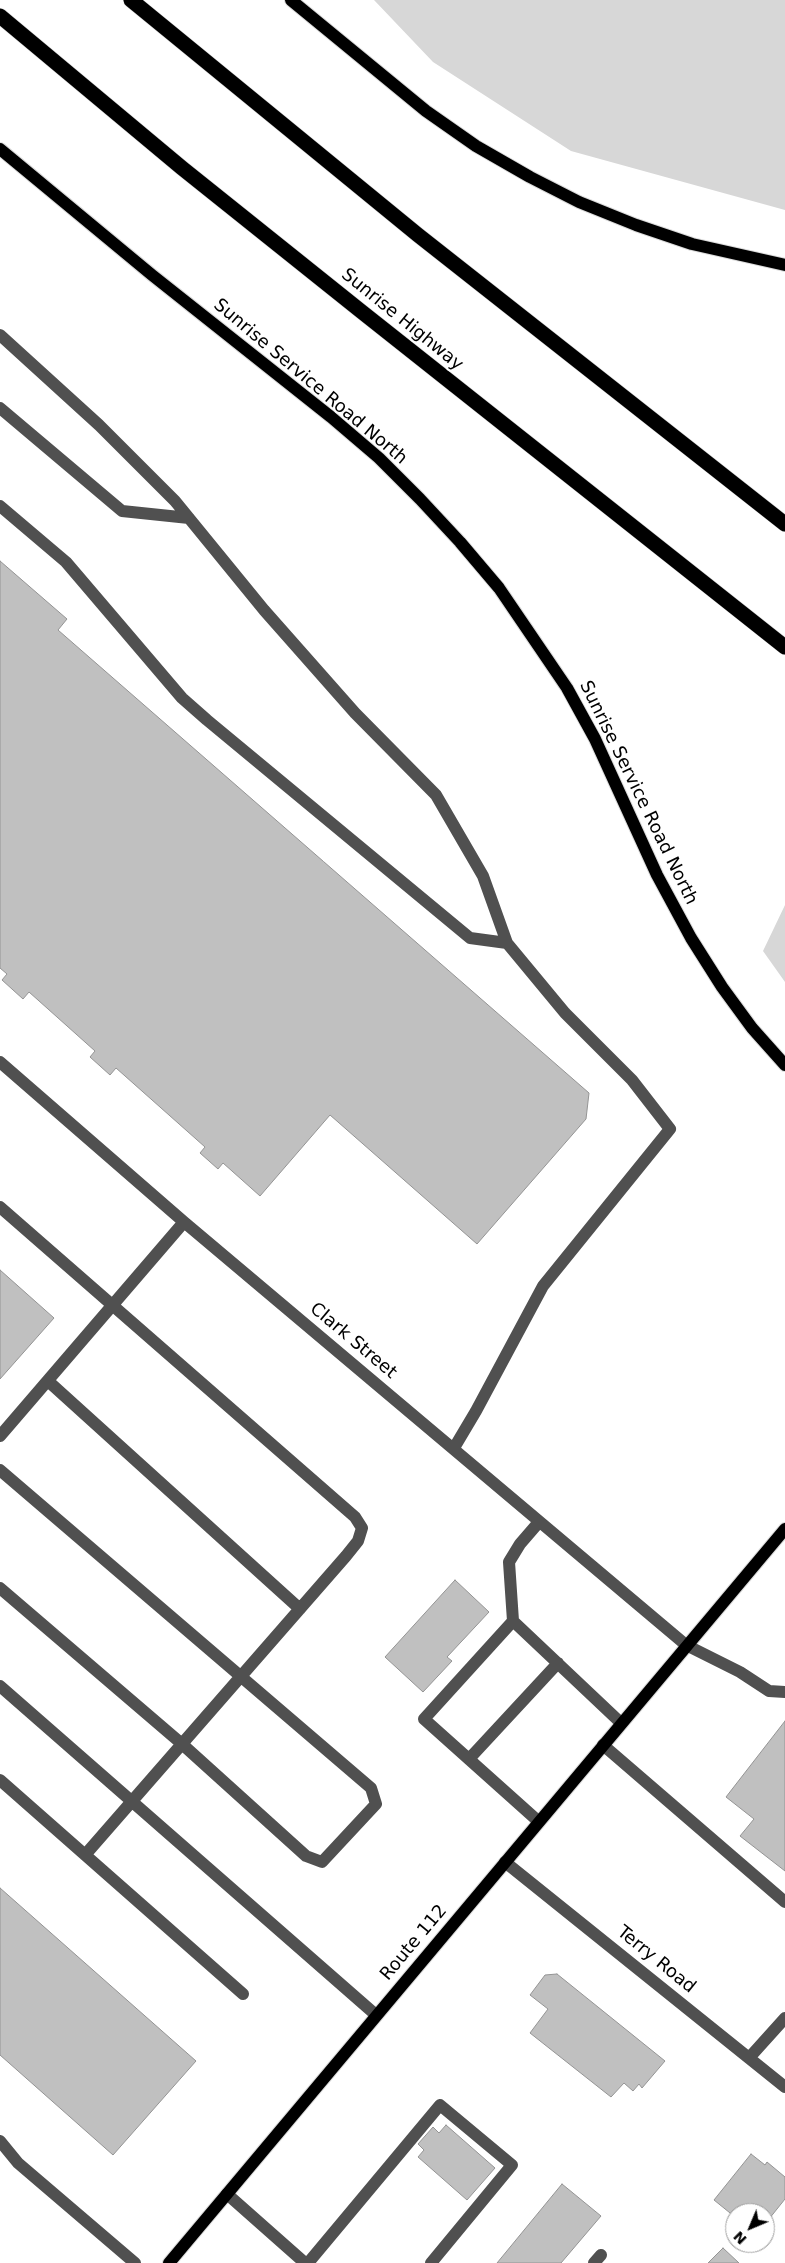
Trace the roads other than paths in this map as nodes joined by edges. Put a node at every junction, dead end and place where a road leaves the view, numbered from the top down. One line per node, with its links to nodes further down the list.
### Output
1 (131, 0): 10 (highway)
2 (291, 0): 5 (main road)
3 (0, 16): 11 (highway, Sunrise Highway)
4 (0, 149): 14 (main road, Sunrise Service Road North)
5 (785, 265)
6 (0, 335): 9 (street)
7 (0, 408): 9 (street)
8 (0, 506): 12 (street)
9 (189, 518): 12 (street)
10 (785, 524)
11 (785, 647)
12 (507, 943): 20 (street)
13 (0, 1062): 16 (street, Clark Street)
14 (785, 1065)
15 (0, 1207): 17 (street)
16 (184, 1222): 17 (street); 20 (street, Clark Street)
17 (113, 1306): 18 (street); 25 (street)
18 (48, 1381): 19 (street); 25 (street)
19 (0, 1436)
20 (454, 1448): 22 (street, Clark Street)
21 (0, 1470): 29 (street)
22 (539, 1522): 26 (street); 27 (street, Clark Street)
23 (785, 1528): 27 (main road, Route 112)
24 (0, 1588): 33 (street)
25 (300, 1608): 29 (street)
26 (513, 1621): 28 (street); 35 (street)
27 (686, 1645): 31 (street, Clark Street); 32 (main road, Route 112)
28 (558, 1662): 32 (street); 35 (street)
29 (240, 1677): 33 (street); 33 (street)
30 (0, 1686): 37 (street)
31 (785, 1692)
32 (621, 1723): 34 (main road, Route 112)
33 (182, 1744): 37 (street)
34 (603, 1745): 38 (main road, Route 112); 41 (street)
35 (469, 1758): 38 (street)
36 (0, 1780): 39 (street)
37 (132, 1802): 39 (street); 43 (street)
38 (538, 1821): 40 (main road, Route 112)
39 (85, 1855): 42 (street)
40 (505, 1862): 43 (main road, Route 112); 45 (street, Terry Road)
41 (785, 1902)
42 (243, 1994)
43 (376, 2015): 48 (main road, Route 112)
44 (785, 2018): 45 (street)
45 (750, 2058): 46 (street, Terry Road)
46 (785, 2086)
47 (0, 2141): 49 (street)
48 (227, 2194): 50 (main road, Route 112); 51 (street)
49 (135, 2263)
50 (169, 2263)
51 (306, 2263): 52 (street)
52 (430, 2263)

